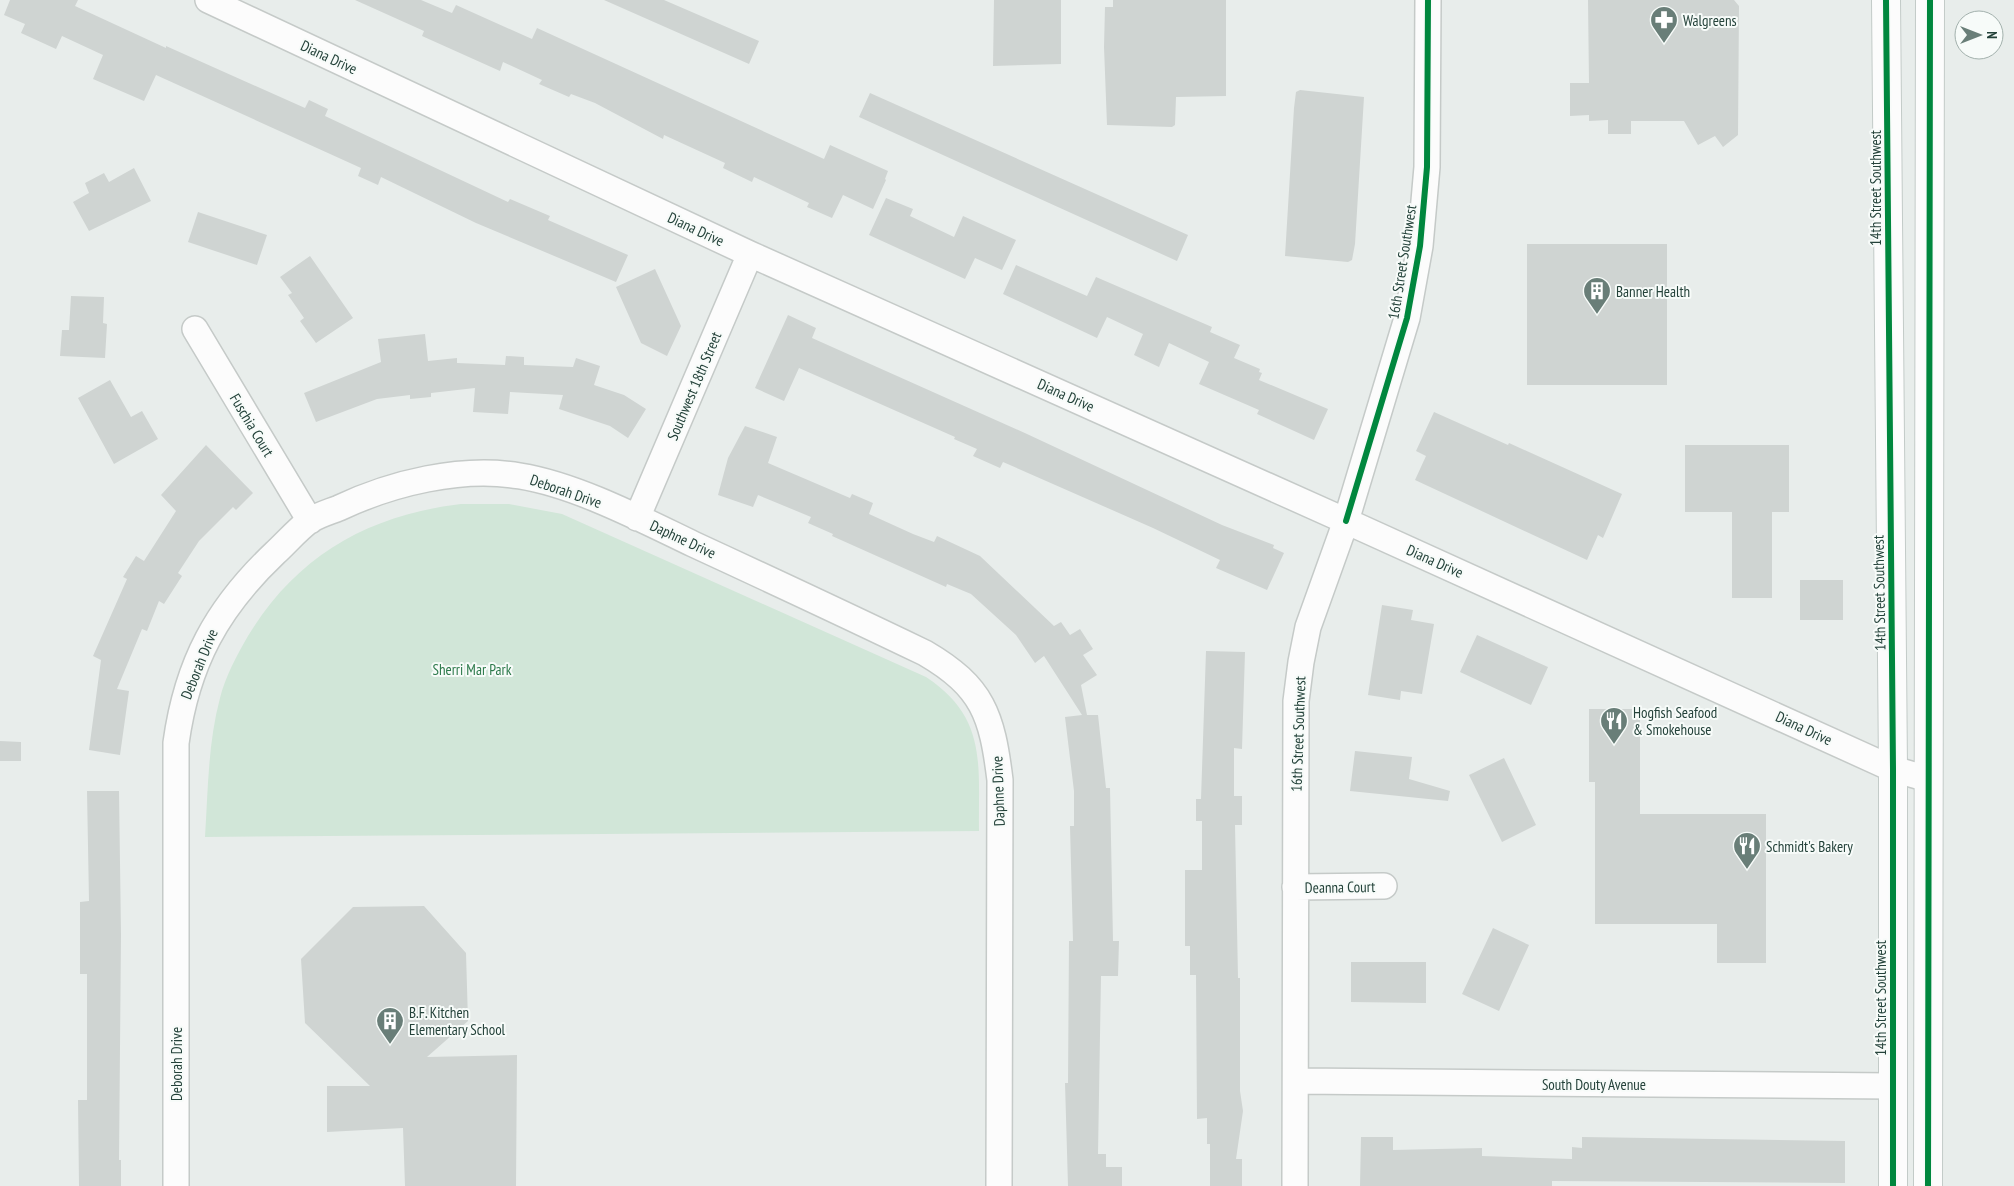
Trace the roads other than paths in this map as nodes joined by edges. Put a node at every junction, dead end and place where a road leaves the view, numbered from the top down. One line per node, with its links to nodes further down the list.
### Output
1 (208, 0): 9 (street, Diana Drive)
2 (1428, 0): 13 (street, 16th Street Southwest)
3 (1879, 0): 7 (main road)
4 (1886, 0): 7 (main road, 14th Street Southwest)
5 (1930, 0): 8 (main road)
6 (1944, 0): 8 (main road)
7 (1887, 27): 14 (main road, 14th Street Southwest)
8 (1930, 37): 15 (main road)
9 (750, 254): 11 (street, Southwest 18th Street); 13 (street, Diana Drive)
10 (195, 329): 12 (street, Fuschia Court)
11 (638, 518): 12 (street, Deborah Drive); 21 (street, Daphne Drive)
12 (310, 520): 20 (street, Deborah Drive)
13 (1346, 520): 14 (street, Diana Drive); 17 (street, 16th Street Southwest)
14 (1893, 769): 15 (street, Diana Drive); 19 (main road, 14th Street Southwest)
15 (1928, 779): 24 (main road)
16 (1384, 886): 17 (street, Deanna Court)
17 (1295, 887): 18 (street, 16th Street Southwest)
18 (1296, 1081): 19 (street, South Douty Avenue); 22 (street, 16th Street Southwest)
19 (1892, 1086): 23 (main road, 14th Street Southwest)
20 (176, 1186)
21 (999, 1186)
22 (1295, 1186)
23 (1893, 1186)
24 (1928, 1186)

